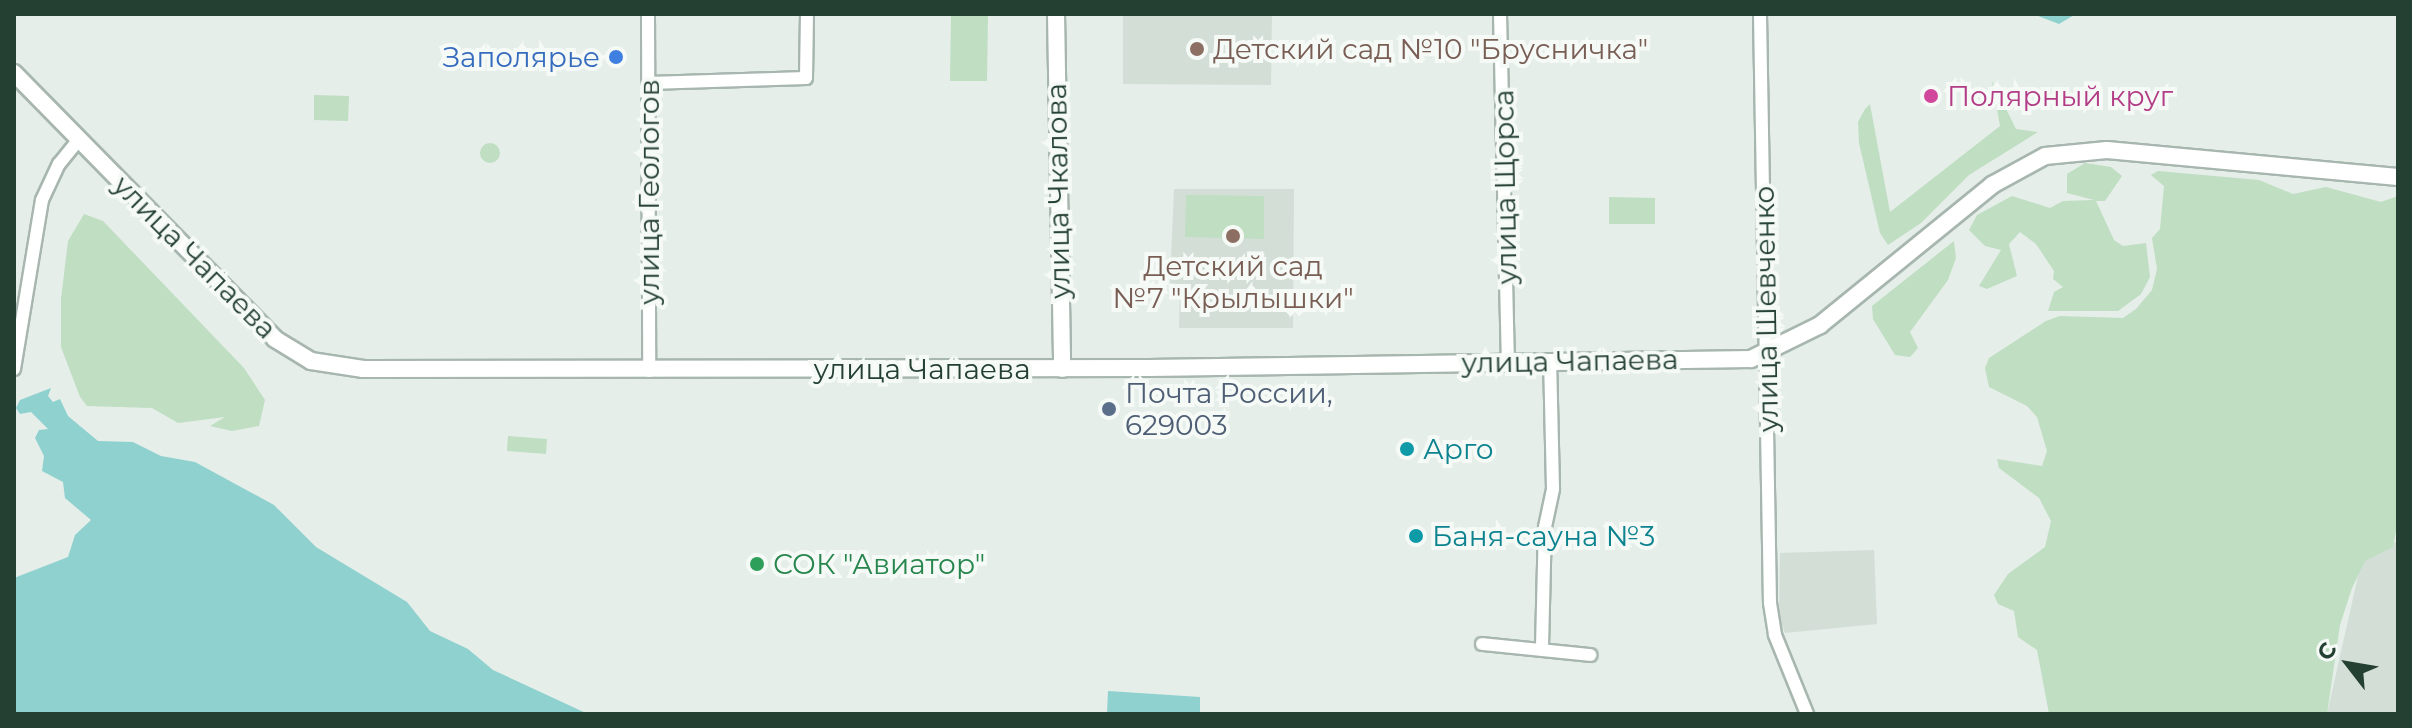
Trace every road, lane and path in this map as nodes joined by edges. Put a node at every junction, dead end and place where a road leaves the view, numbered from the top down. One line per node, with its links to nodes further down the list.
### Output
1 (648, 14): 7 (street, улица Геологов)
2 (807, 14): 7 (street)
3 (1056, 14): 14 (main road, улица Чкалова)
4 (1500, 14): 12 (street, улица Щорса)
5 (1760, 14): 10 (street, улица Шевченко)
6 (14, 73): 8 (main road, улица Чапаева)
7 (649, 83): 15 (street, улица Геологов)
8 (79, 139): 13 (street); 15 (main road, улица Чапаева)
9 (2398, 177): 10 (main road, улица Чапаева)
10 (1767, 355): 11 (main road, улица Чапаева); 19 (street, улица Шевченко)
11 (1550, 360): 12 (main road, улица Чапаева); 17 (street)
12 (1508, 361): 14 (main road, улица Чапаева)
13 (14, 369)
14 (1062, 369): 15 (main road, улица Чапаева)
15 (649, 371)
16 (1482, 644): 17 (street)
17 (1542, 646): 18 (street)
18 (1590, 655)
19 (1807, 714)

